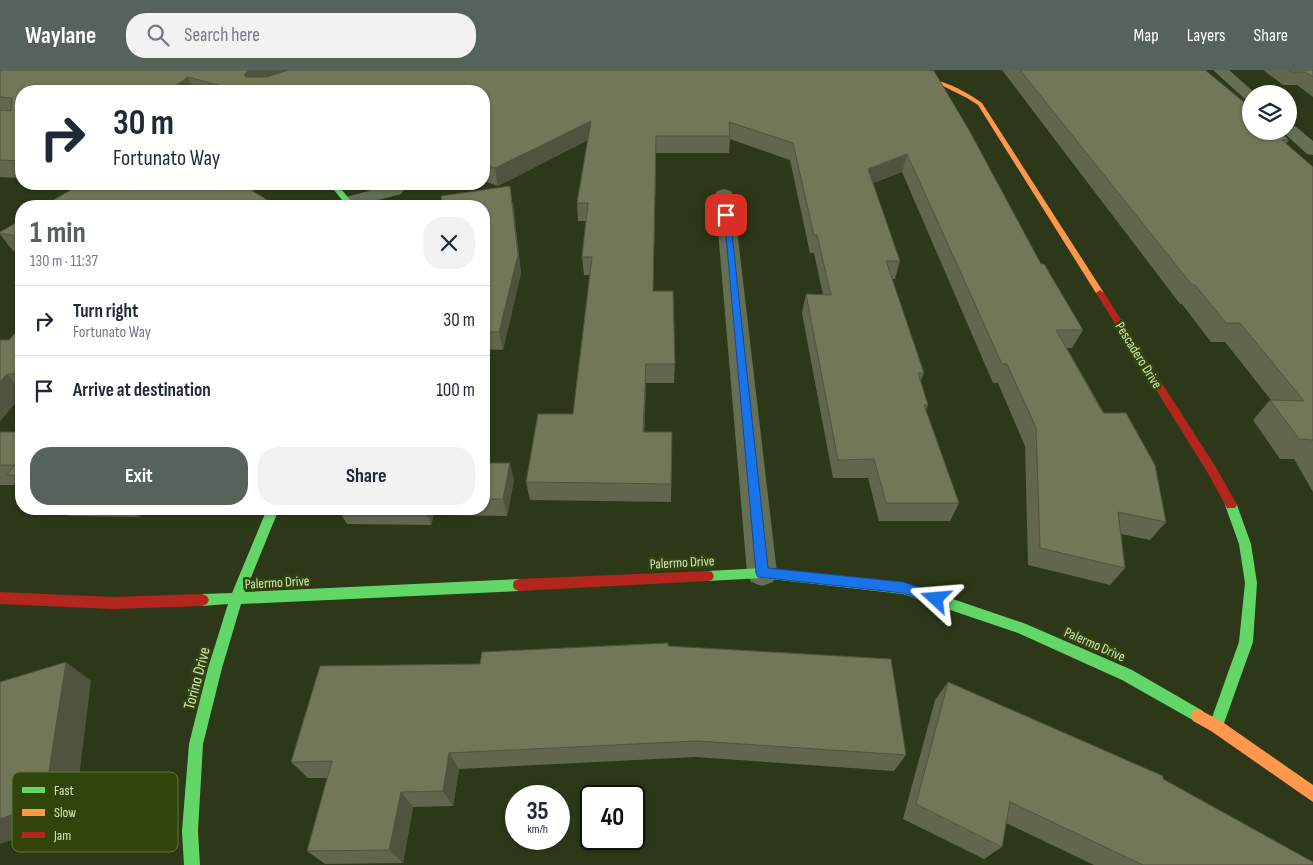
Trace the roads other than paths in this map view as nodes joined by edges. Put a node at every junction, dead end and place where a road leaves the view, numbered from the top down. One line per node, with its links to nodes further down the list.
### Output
1 (878, 70): 15 (street, Pescadero Drive)
2 (1220, 70): 3 (street)
3 (1242, 89)
4 (1297, 136): 5 (street)
5 (1313, 150)
6 (339, 190): 9 (street)
7 (395, 190): 10 (street)
8 (724, 195): 12 (street)
9 (347, 200)
10 (363, 200)
11 (271, 515): 14 (street, Torino Drive)
12 (762, 573): 14 (street, Palermo Drive); 15 (street, Palermo Drive)
13 (0, 598): 14 (street, Palermo Drive)
14 (236, 599): 17 (street, Torino Drive)
15 (1216, 726): 16 (street, Palermo Drive)
16 (1313, 794)
17 (192, 865)

